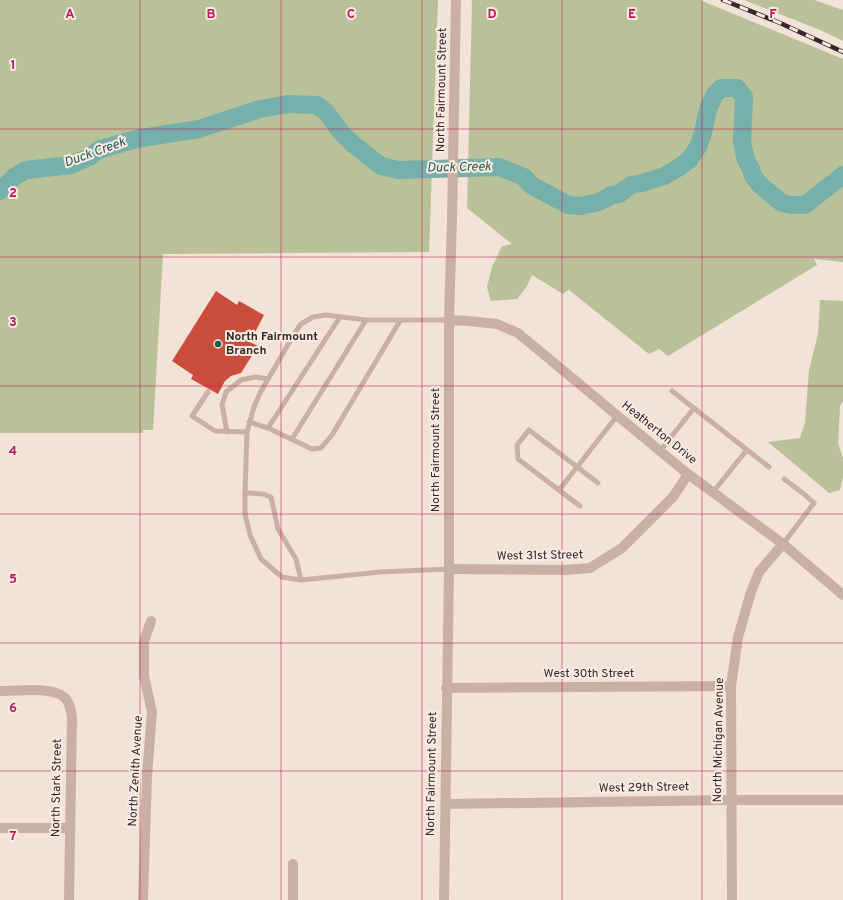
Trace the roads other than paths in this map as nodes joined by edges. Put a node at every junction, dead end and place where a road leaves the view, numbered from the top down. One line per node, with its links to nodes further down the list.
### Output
1 (456, 0): 4 (street, North Fairmount Street)
2 (340, 318): 3 (lane); 6 (lane); 12 (lane)
3 (366, 320): 5 (lane); 15 (lane)
4 (448, 320): 5 (lane); 10 (street, Heatherton Drive); 28 (street, North Fairmount Street)
5 (400, 321): 15 (lane)
6 (268, 379): 11 (lane); 13 (lane)
7 (672, 391): 9 (lane)
8 (208, 392): 13 (lane)
9 (694, 408): 16 (lane); 17 (lane)
10 (617, 416): 16 (street, Heatherton Drive); 18 (lane)
11 (249, 422): 12 (lane); 14 (lane)
12 (268, 428): 15 (lane)
13 (226, 432): 14 (lane)
14 (247, 432): 25 (lane)
15 (292, 440)
16 (660, 451): 20 (street, Heatherton Drive)
17 (746, 451): 19 (lane); 24 (lane)
18 (578, 466): 22 (lane); 23 (lane); 23 (lane)
19 (769, 467)
20 (688, 474): 24 (street, Heatherton Drive); 28 (street, West 31st Street)
21 (784, 479): 27 (lane)
22 (598, 483)
23 (559, 490): 26 (lane)
24 (713, 492): 27 (street, Heatherton Drive)
25 (244, 493): 29 (lane); 29 (lane)
26 (580, 506)
27 (782, 544): 30 (street, Heatherton Drive); 32 (street, North Michigan Avenue)
28 (448, 569): 29 (lane); 33 (street, North Fairmount Street)
29 (301, 580)
30 (843, 595)
31 (151, 621): 42 (street, North Zenith Avenue)
32 (731, 686): 33 (street, West 30th Street); 35 (street, North Michigan Avenue)
33 (446, 688): 37 (street, North Fairmount Street)
34 (0, 691): 39 (street, North Stark Street)
35 (731, 800): 36 (street, West 29th Street); 37 (street, West 29th Street); 45 (street, North Michigan Avenue)
36 (843, 800)
37 (446, 804): 44 (street, North Fairmount Street)
38 (0, 828): 39 (street)
39 (69, 828): 41 (street, North Stark Street)
40 (293, 864): 43 (street)
41 (69, 900)
42 (143, 900)
43 (293, 900)
44 (444, 900)
45 (732, 900)

